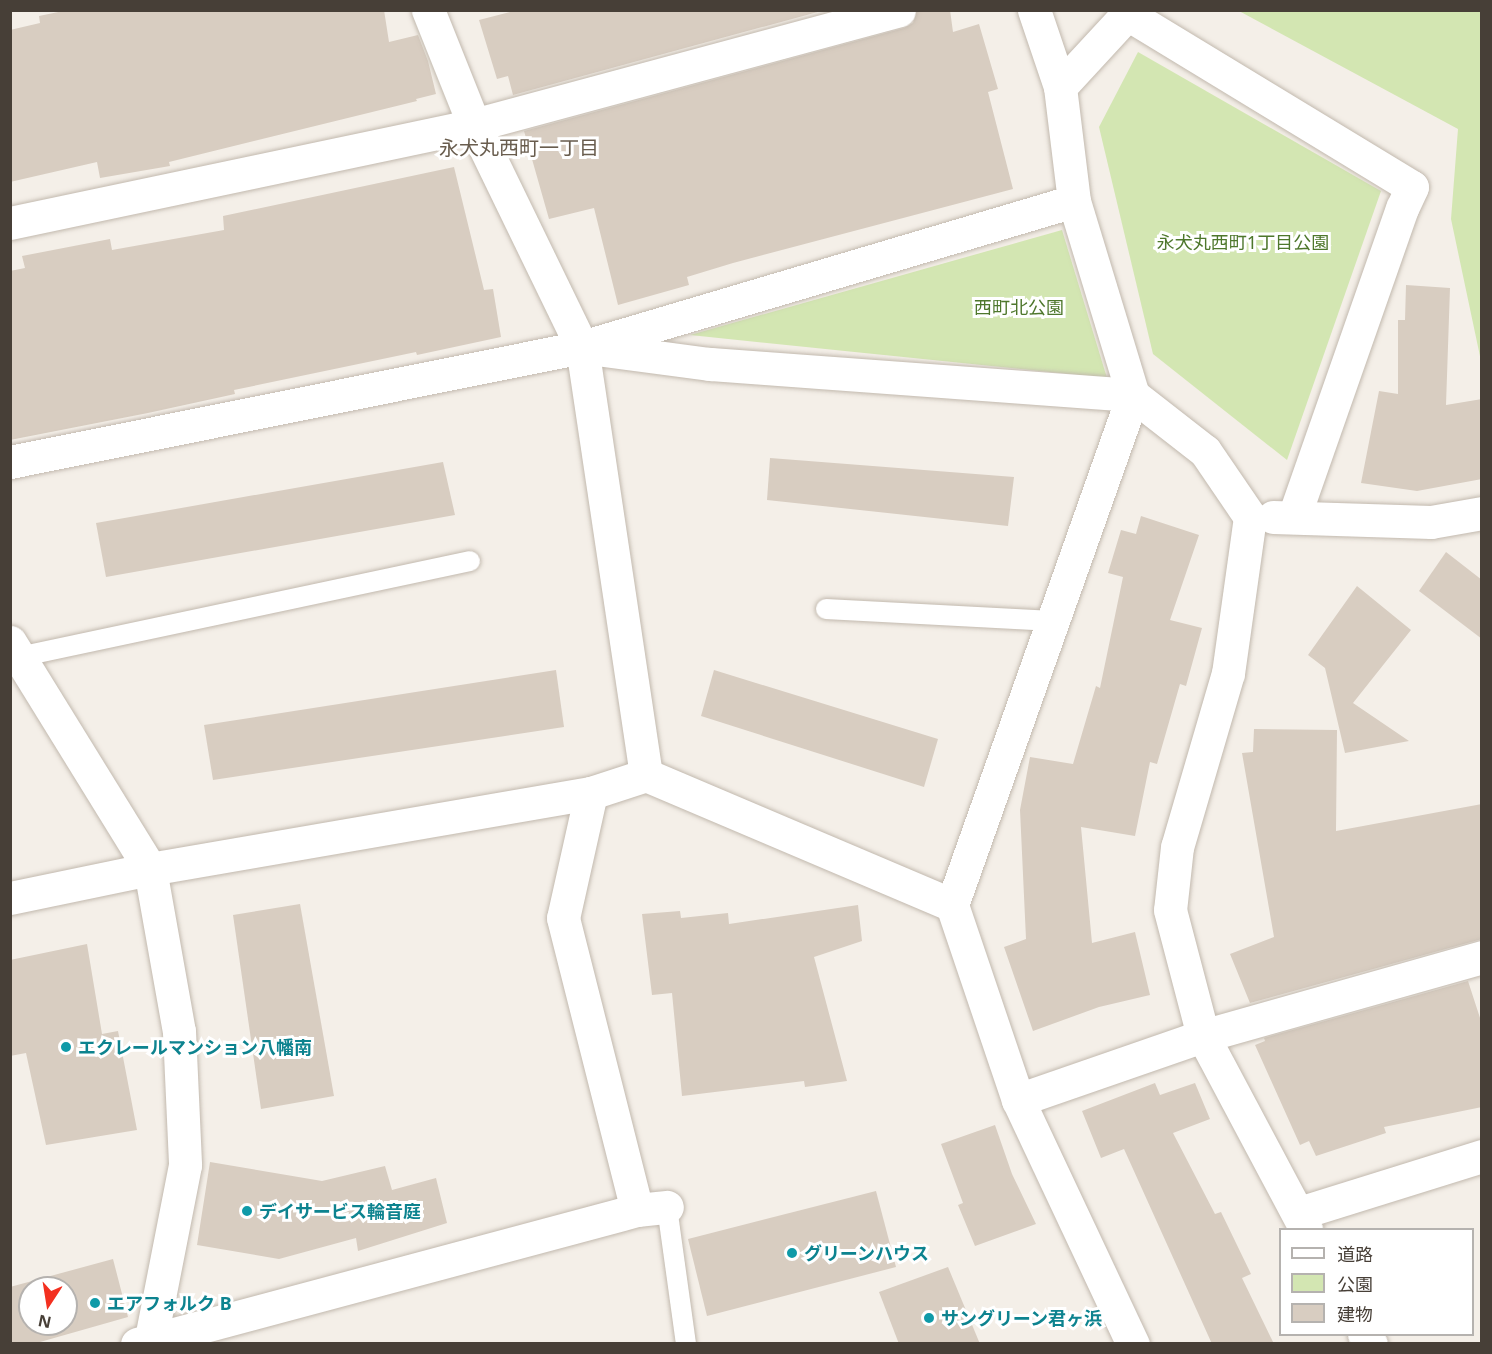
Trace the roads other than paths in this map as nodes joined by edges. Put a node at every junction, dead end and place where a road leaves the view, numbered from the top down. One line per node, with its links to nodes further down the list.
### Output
1 (428, 10): 6 (street)
2 (899, 10): 6 (street)
3 (1034, 10): 5 (street)
4 (1130, 13): 5 (street); 14 (street)
5 (1060, 87): 7 (street)
6 (474, 125): 8 (street); 9 (street)
7 (1074, 201): 9 (street); 10 (street)
8 (10, 223)
9 (582, 347): 10 (street); 11 (street); 19 (street)
10 (1133, 395): 13 (street); 17 (street)
11 (10, 462)
12 (1482, 513): 14 (street)
13 (1250, 517): 14 (street); 25 (street)
14 (1294, 517)
15 (470, 561): 18 (lane)
16 (826, 609): 17 (lane)
17 (1053, 621): 23 (street)
18 (15, 649): 21 (street)
19 (646, 775): 20 (street); 23 (street)
20 (591, 793): 21 (street); 28 (street)
21 (150, 870): 22 (street); 30 (street)
22 (10, 898)
23 (952, 905): 26 (street)
24 (1482, 957): 25 (street)
25 (1203, 1036): 26 (street); 29 (street)
26 (1018, 1100): 32 (street)
27 (1482, 1156): 29 (street)
28 (652, 1209): 30 (street); 31 (lane)
29 (1303, 1221)
30 (146, 1342)
31 (687, 1344)
32 (1133, 1344)

